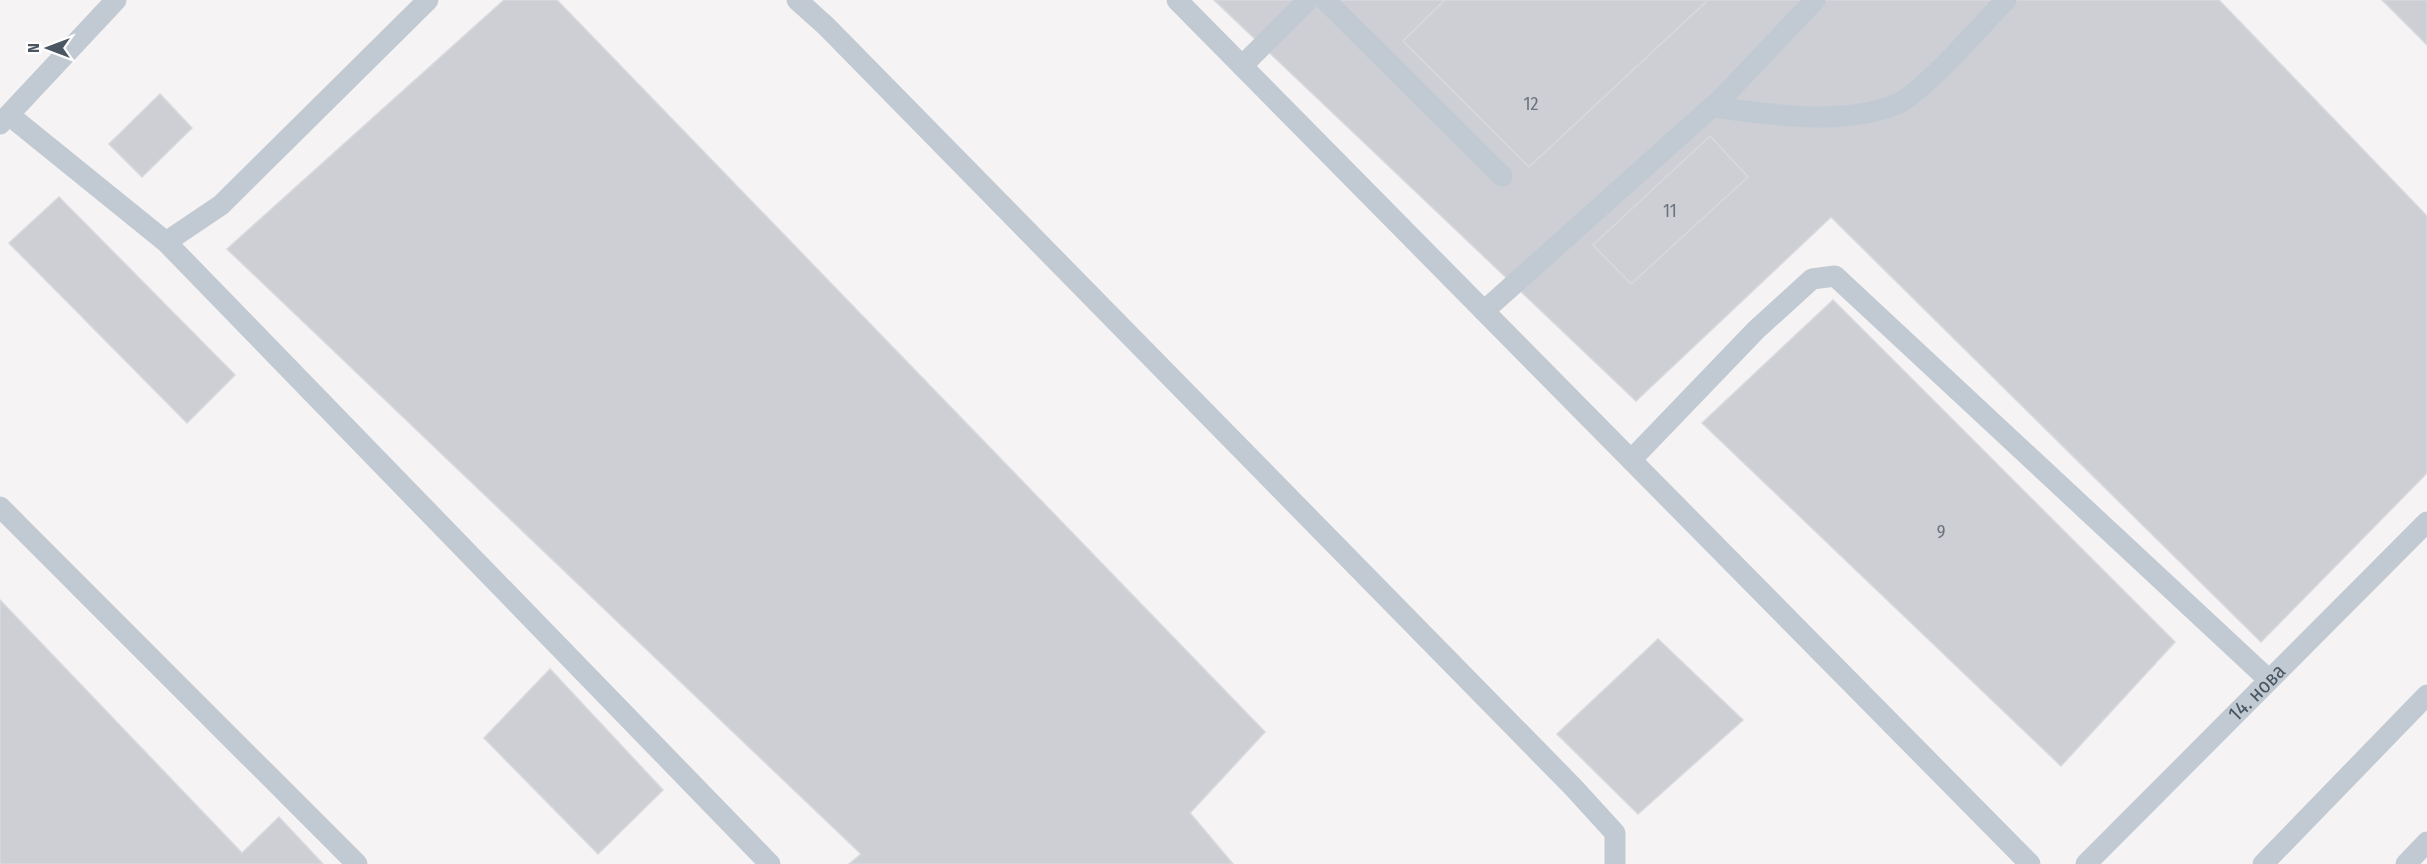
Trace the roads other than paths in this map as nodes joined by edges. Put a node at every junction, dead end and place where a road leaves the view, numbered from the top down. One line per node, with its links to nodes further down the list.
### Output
1 (117, 0): 11 (lane)
2 (428, 0): 13 (lane)
3 (797, 0): 23 (lane)
4 (1177, 0): 9 (lane)
5 (1308, 0): 9 (lane)
6 (1325, 0): 12 (lane)
7 (1815, 0): 10 (lane)
8 (2006, 0): 10 (lane)
9 (1242, 66): 14 (lane)
10 (1712, 107): 14 (lane)
11 (5, 119): 13 (lane)
12 (1502, 176)
13 (166, 242): 22 (lane)
14 (1484, 311): 15 (lane)
15 (1631, 460): 18 (lane); 24 (lane)
16 (0, 507): 21 (lane)
17 (2424, 530): 18 (lane, 14. нова)
18 (2269, 680): 25 (lane, 14. нова)
19 (2427, 695): 26 (lane)
20 (2427, 842): 27 (lane)
21 (357, 864)
22 (770, 864)
23 (1615, 864)
24 (2030, 864)
25 (2086, 864)
26 (2263, 864)
27 (2406, 864)

